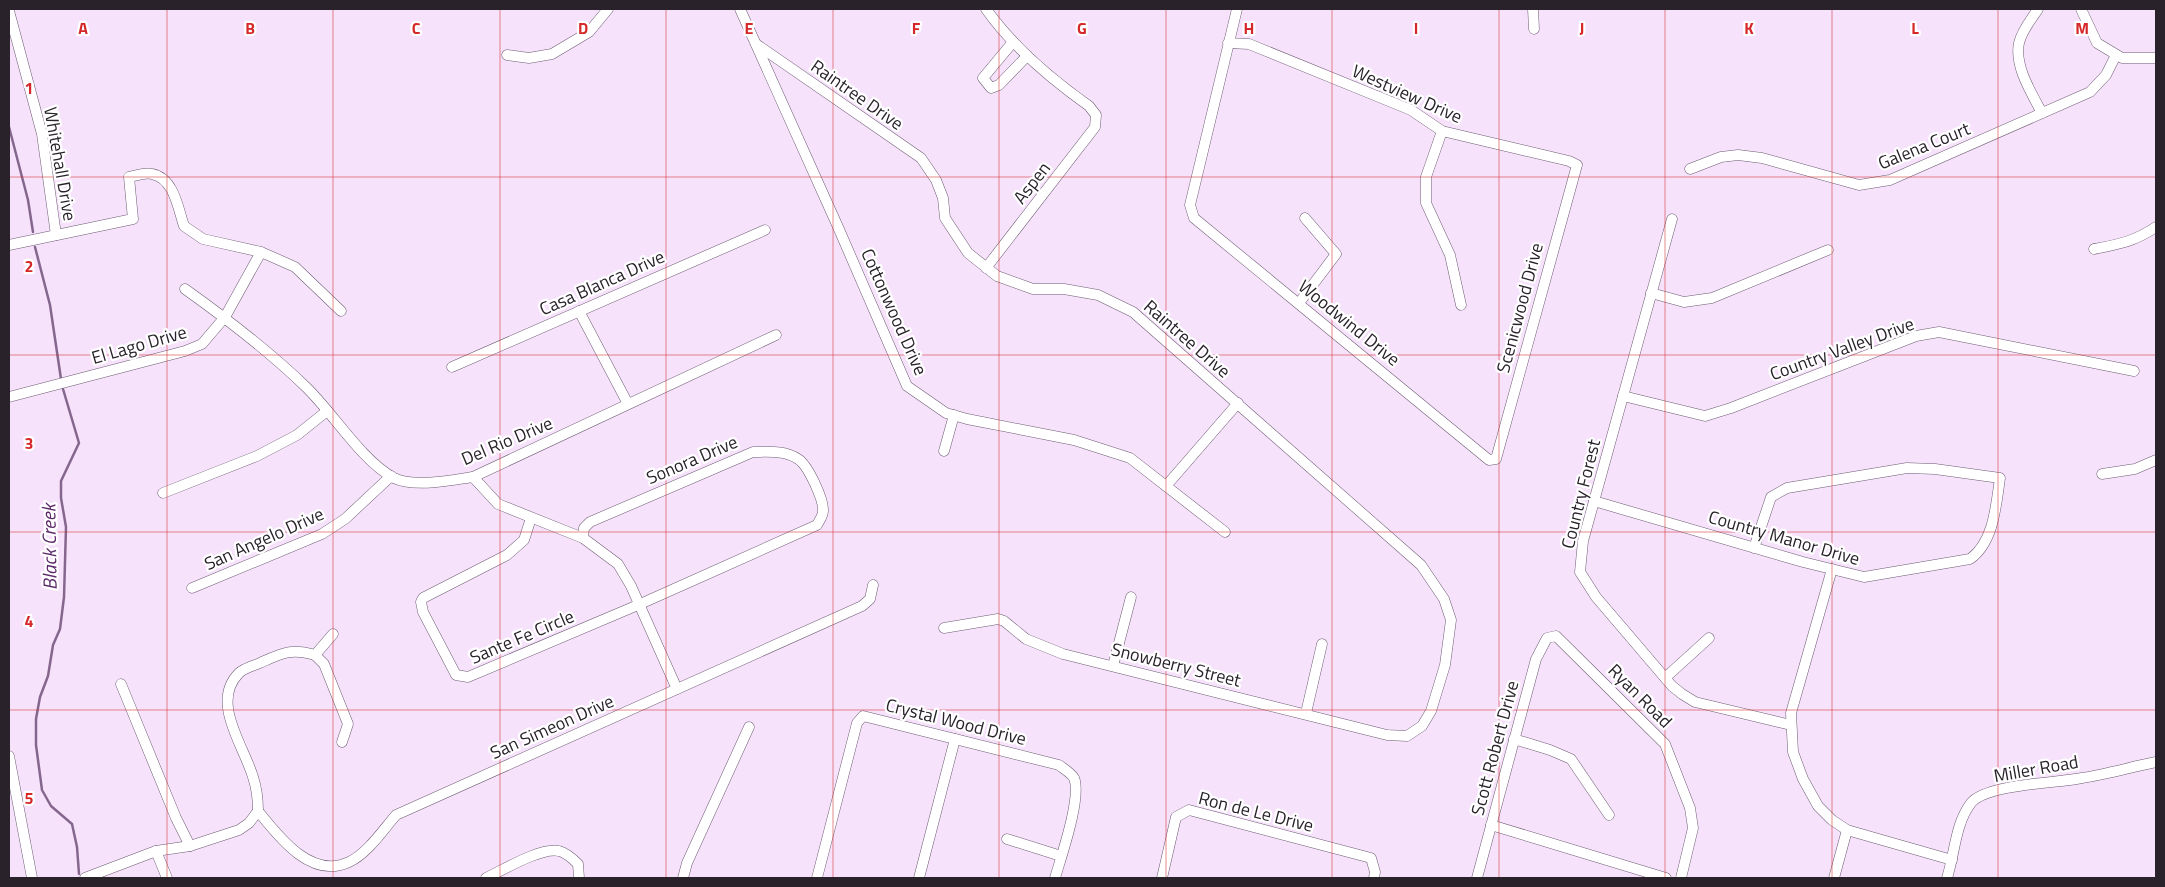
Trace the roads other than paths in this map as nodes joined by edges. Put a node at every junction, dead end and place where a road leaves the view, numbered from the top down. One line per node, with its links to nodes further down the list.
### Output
1 (608, 9): 14 (street)
2 (740, 9): 12 (street, Cottonwood Drive)
3 (986, 9): 10 (street)
4 (1237, 9): 11 (street)
5 (1533, 9): 9 (street)
6 (2038, 9): 17 (street)
7 (2081, 9): 13 (street)
8 (9, 11): 25 (street, Whitehall Drive)
9 (1534, 29)
10 (1013, 42): 15 (street); 15 (street)
11 (1228, 43): 18 (street, Westview Drive); 33 (street, Woodwind Drive)
12 (756, 44): 30 (street, Raintree Drive); 46 (street, Cottonwood Drive)
13 (2116, 54): 16 (street); 17 (street, Galena Court)
14 (507, 55)
15 (1027, 56): 30 (street, Aspen)
16 (2156, 58)
17 (2042, 113): 20 (street, Galena Court)
18 (1442, 131): 19 (street, Westview Drive); 34 (street)
19 (1577, 165): 48 (street, Scenicwood Drive)
20 (1690, 169)
21 (1305, 218): 33 (street)
22 (1672, 219): 32 (street, Country Forest)
23 (2156, 227): 27 (street)
24 (766, 230): 36 (street, Casa Blanca Drive)
25 (56, 236): 26 (street); 29 (street)
26 (9, 245)
27 (2094, 248)
28 (1828, 250): 32 (street)
29 (261, 252): 35 (street); 37 (street, El Lago Drive)
30 (986, 268): 44 (street, Raintree Drive)
31 (185, 289): 37 (street, Del Rio Drive)
32 (1651, 293): 41 (street, Country Forest)
33 (1299, 302): 48 (street, Woodwind Drive)
34 (1461, 305)
35 (341, 311)
36 (579, 311): 39 (street, Casa Blanca Drive); 43 (street)
37 (224, 317): 42 (street, El Lago Drive); 45 (street, Del Rio Drive)
38 (776, 335): 43 (street, Del Rio Drive)
39 (452, 367)
40 (2134, 372): 41 (street, Country Valley Drive)
41 (1623, 396): 55 (street, Country Forest)
42 (9, 397)
43 (628, 404): 52 (street, Del Rio Drive)
44 (1238, 404): 53 (street); 78 (street, Raintree Drive)
45 (327, 411): 51 (street, Del Rio Drive); 54 (street)
46 (954, 415): 47 (street); 53 (street, Cottonwood Drive)
47 (944, 451)
48 (1496, 459)
49 (2156, 460): 50 (street)
50 (2102, 474)
51 (391, 476): 52 (street, Del Rio Drive); 62 (street, San Angelo Drive)
52 (473, 477): 56 (street)
53 (1166, 486): 57 (street, Cottonwood Drive)
54 (163, 493)
55 (1594, 500): 59 (street, Country Manor Drive); 72 (street, Country Forest)
56 (531, 518): 58 (street); 64 (street, Sante Fe Circle)
57 (1225, 532)
58 (582, 538): 64 (street); 64 (street, Sonora Drive)
59 (1754, 548): 60 (street, Country Manor Drive); 60 (street, Country Manor Drive)
60 (1832, 569): 76 (street)
61 (873, 585): 74 (street, San Simeon Drive)
62 (192, 588)
63 (1131, 597): 71 (street)
64 (638, 605): 74 (street)
65 (944, 628): 71 (street, Snowberry Street)
66 (333, 634): 70 (street)
67 (1556, 636): 80 (street, Scott Robert Drive); 106 (street, Ryan Road)
68 (1709, 638): 72 (street)
69 (1322, 644): 75 (street)
70 (315, 655): 81 (street); 84 (street)
71 (1113, 666): 75 (street, Snowberry Street)
72 (1666, 677): 76 (street, Country Forest)
73 (121, 684): 89 (street)
74 (677, 689): 84 (street, San Simeon Drive)
75 (1306, 713): 78 (street, Snowberry Street)
76 (1791, 724): 87 (street)
77 (749, 727): 98 (street)
78 (1407, 736)
79 (955, 739): 91 (street, Crystal Wood Drive); 99 (street, Crystal Wood Drive); 100 (street)
80 (1514, 739): 85 (street); 86 (street, Scott Robert Drive)
81 (342, 742)
82 (9, 756): 93 (street)
83 (2156, 762): 92 (street, Miller Road)
84 (258, 811): 89 (street)
85 (1609, 815)
86 (1491, 825): 104 (street, Scott Robert Drive); 105 (street)
87 (1847, 830): 92 (street); 107 (street)
88 (1007, 840): 91 (street)
89 (190, 846): 90 (street)
90 (156, 851): 94 (street); 95 (street)
91 (1061, 856): 101 (street)
92 (1952, 860): 108 (street, Miller Road)
93 (32, 878)
94 (85, 878)
95 (168, 878)
96 (486, 878): 97 (street)
97 (580, 878)
98 (683, 878)
99 (817, 878)
100 (919, 878)
101 (1055, 878)
102 (1162, 878): 103 (street, Ron de Le Drive)
103 (1374, 878)
104 (1477, 878)
105 (1666, 878)
106 (1682, 878)
107 (1834, 878)
108 (1948, 878)

